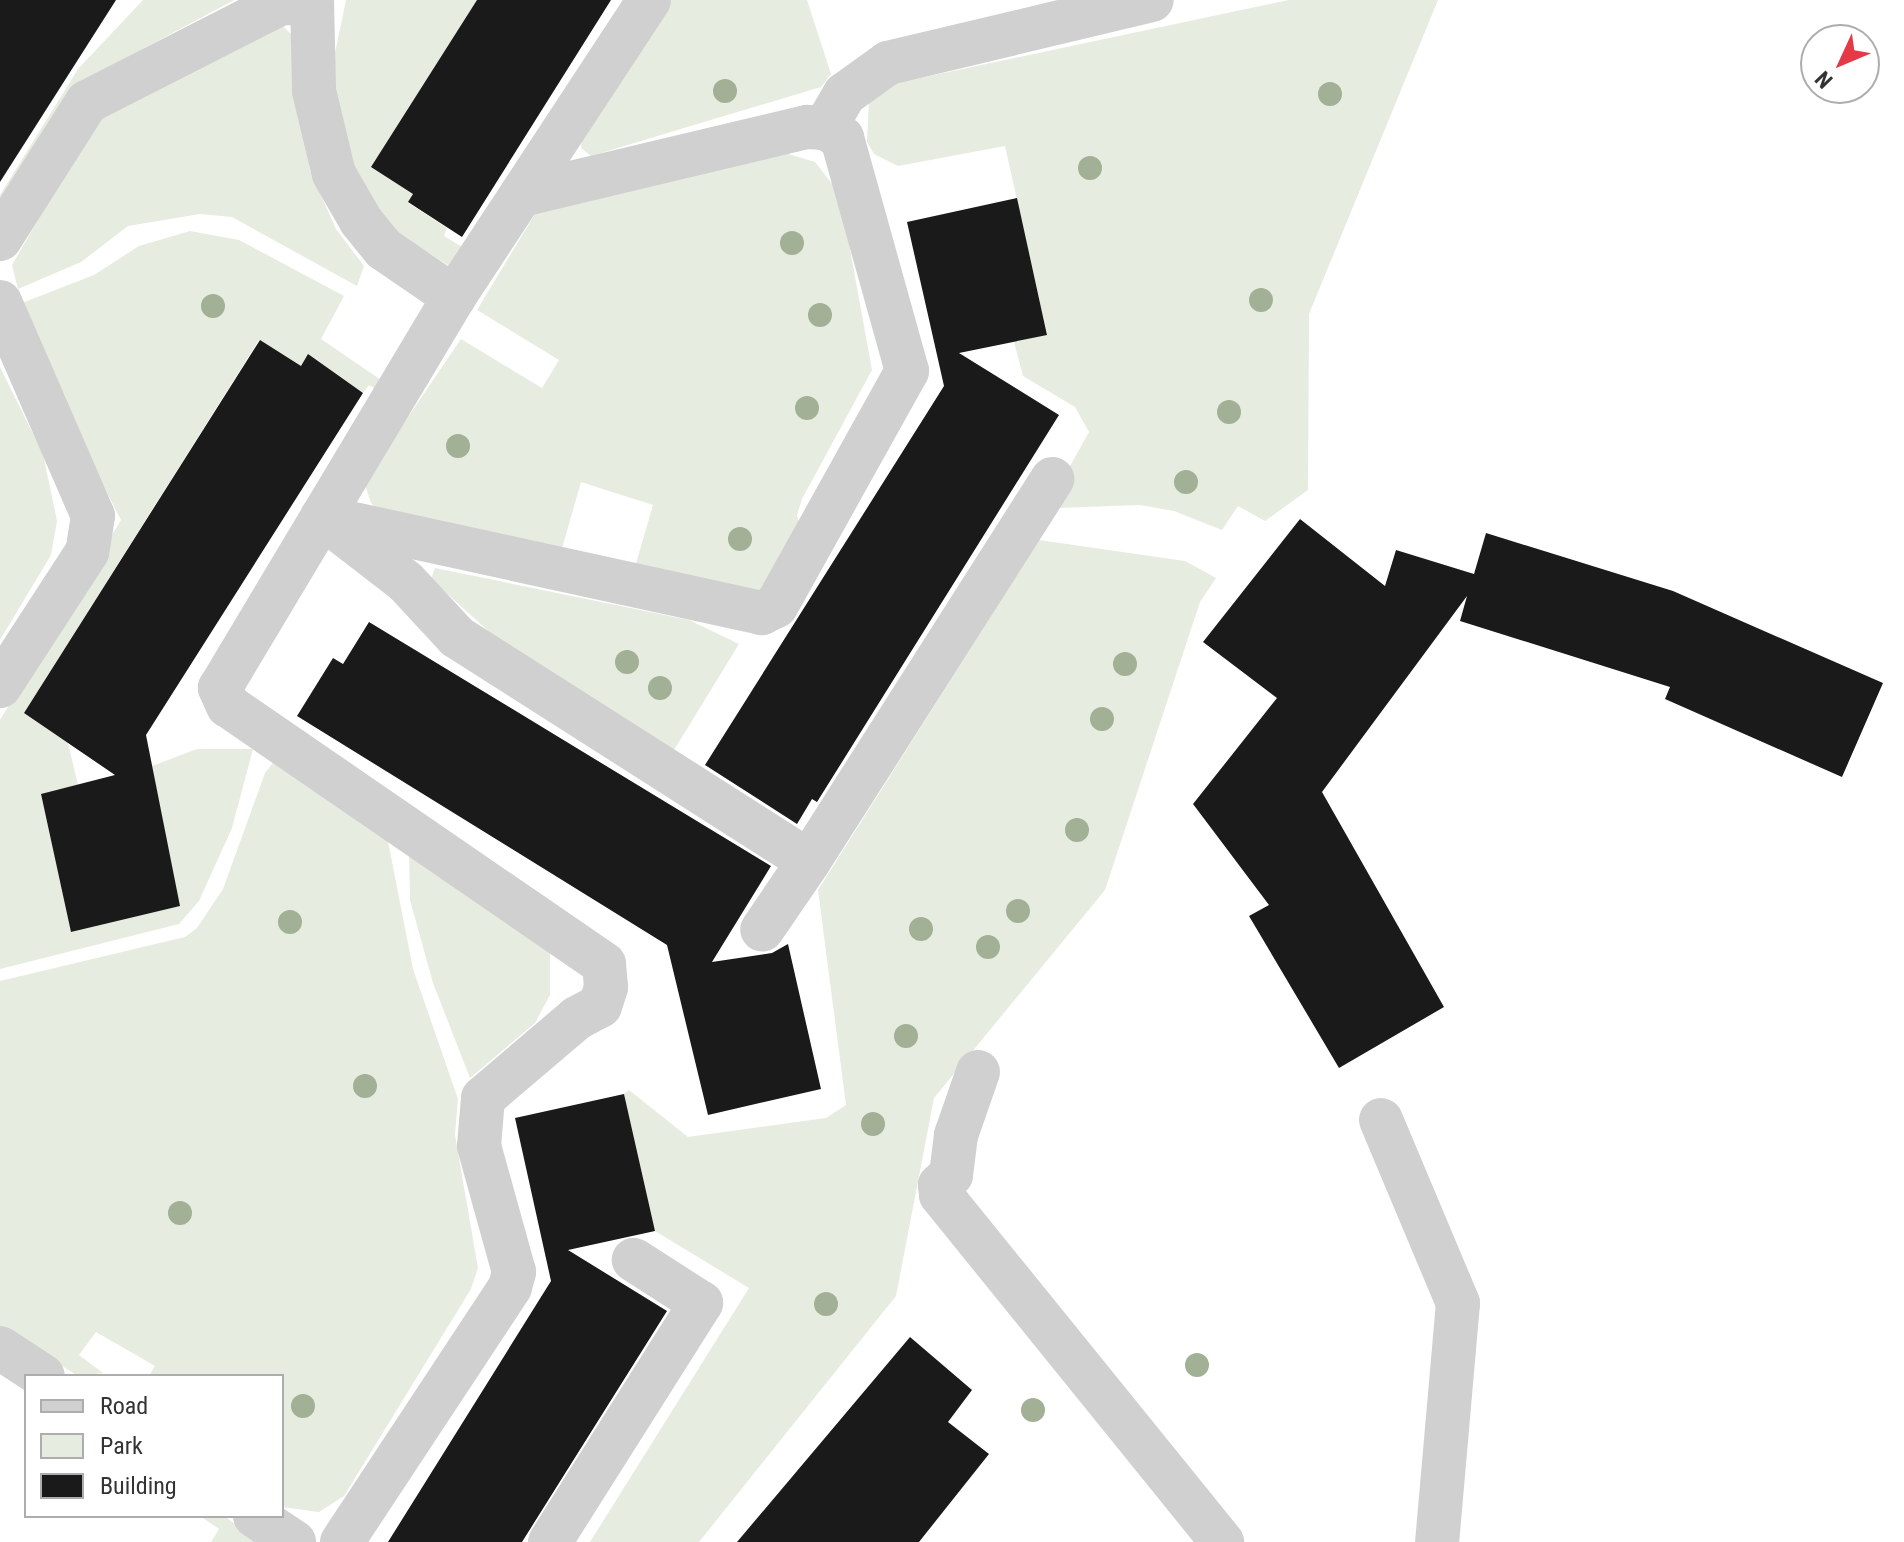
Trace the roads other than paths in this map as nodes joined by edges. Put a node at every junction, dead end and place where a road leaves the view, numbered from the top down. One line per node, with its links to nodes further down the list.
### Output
1 (649, 0): 5 (lane)
2 (1152, 0): 4 (lane)
3 (295, 2): 6 (lane); 7 (lane)
4 (825, 128): 5 (lane); 10 (lane)
5 (521, 195): 7 (lane)
6 (0, 239)
7 (454, 297): 10 (lane)
8 (0, 302): 11 (lane)
9 (1052, 479): 12 (lane)
10 (322, 517): 12 (lane); 21 (lane)
11 (0, 686)
12 (809, 861): 13 (lane)
13 (762, 930)
14 (978, 1072): 23 (lane)
15 (1381, 1120): 24 (lane)
16 (634, 1260): 22 (lane)
17 (0, 1348): 18 (lane)
18 (40, 1374)
19 (258, 1518): 20 (lane)
20 (294, 1542)
21 (342, 1542)
22 (550, 1542)
23 (1222, 1542)
24 (1437, 1542)

